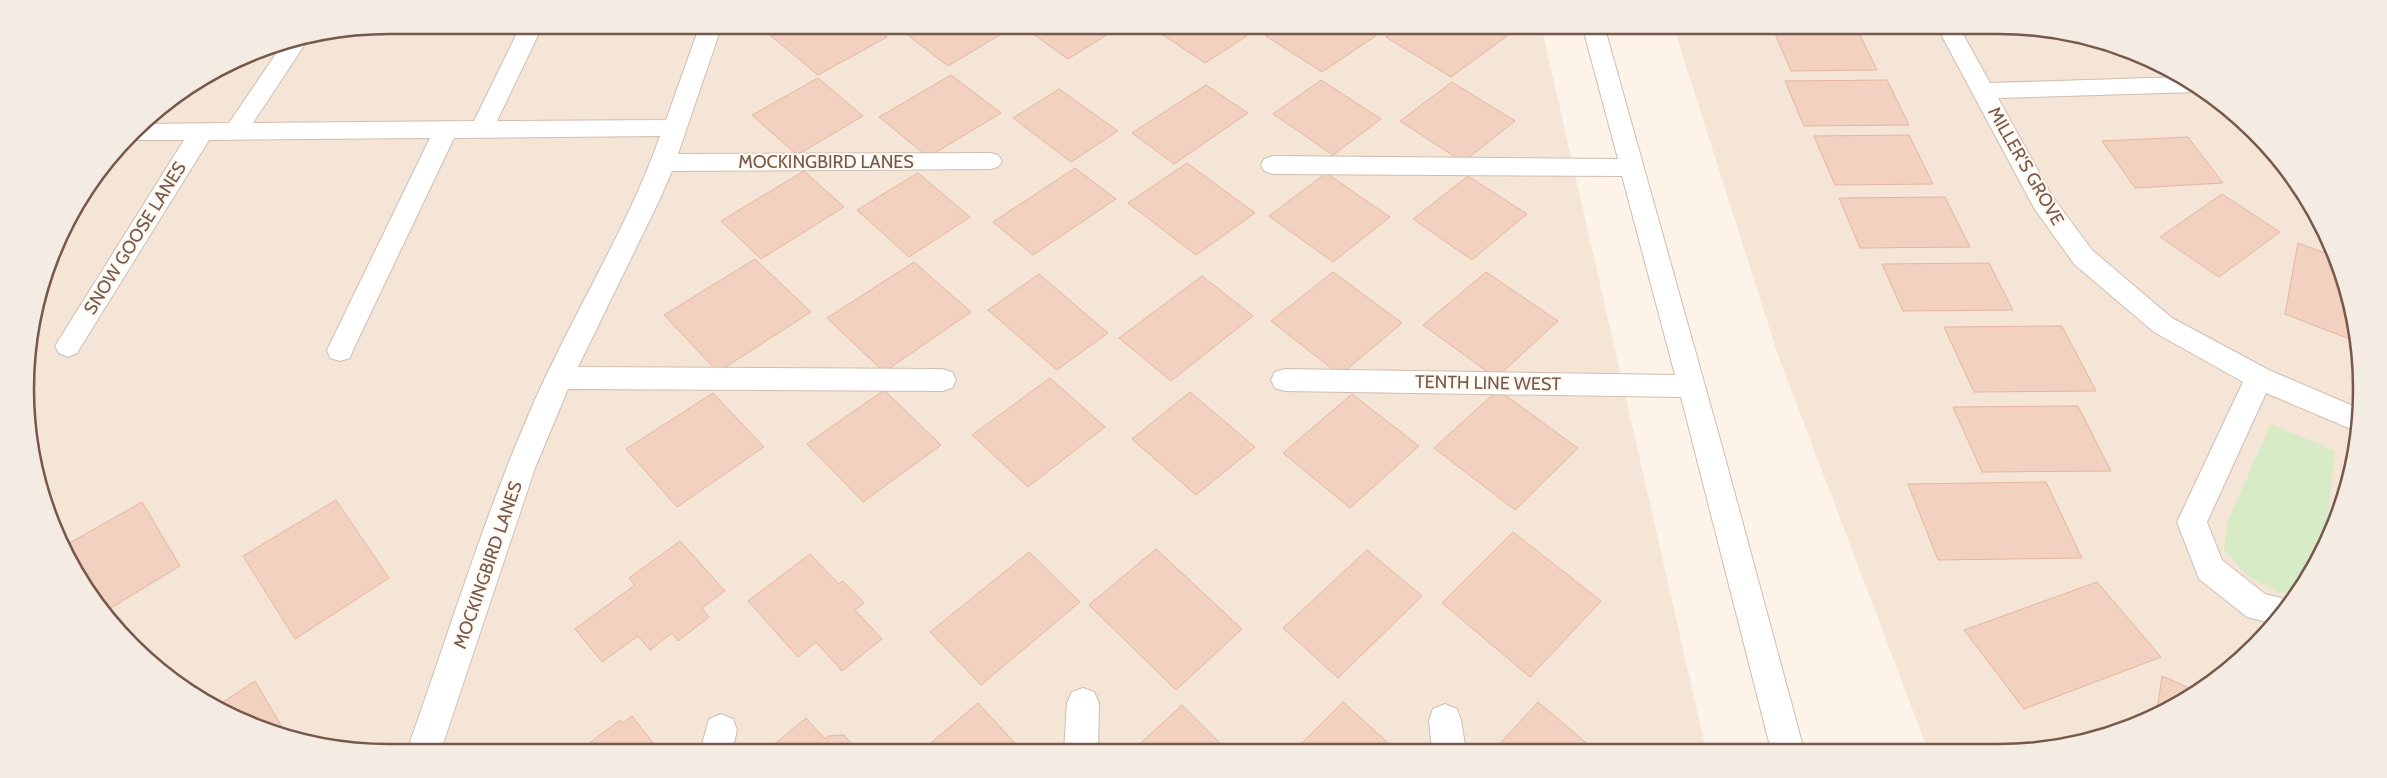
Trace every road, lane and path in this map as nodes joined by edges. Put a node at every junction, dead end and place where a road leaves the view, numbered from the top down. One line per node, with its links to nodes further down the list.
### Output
1 (528, 34): 9 (street)
2 (708, 34): 10 (street, MOCKINGBIRD LANES)
3 (1595, 34): 17 (street)
4 (1952, 34): 7 (street, MILLER'S GROVE)
5 (292, 48): 12 (street)
6 (2181, 84): 7 (street)
7 (1982, 91): 21 (street, MILLER'S GROVE)
8 (447, 128): 9 (street); 12 (street); 19 (street)
9 (482, 128): 10 (street)
10 (674, 128): 15 (street, MOCKINGBIRD LANES)
11 (202, 131): 12 (street); 13 (street); 18 (street, SNOW GOOSE LANES)
12 (236, 131)
13 (145, 132)
14 (990, 161): 15 (street, MOCKINGBIRD LANES)
15 (662, 162): 20 (street, MOCKINGBIRD LANES)
16 (1273, 165): 17 (street)
17 (1631, 168): 24 (street)
18 (68, 346)
19 (340, 350)
20 (559, 378): 22 (street); 28 (street, MOCKINGBIRD LANES)
21 (2259, 378): 25 (street, MILLER'S GROVE); 26 (street)
22 (942, 380)
23 (1284, 380): 24 (street, TENTH LINE WEST)
24 (1691, 386): 30 (street)
25 (2351, 418)
26 (2276, 610)
27 (1083, 703): 29 (street)
28 (426, 744)
29 (1081, 744)
30 (1786, 744)

